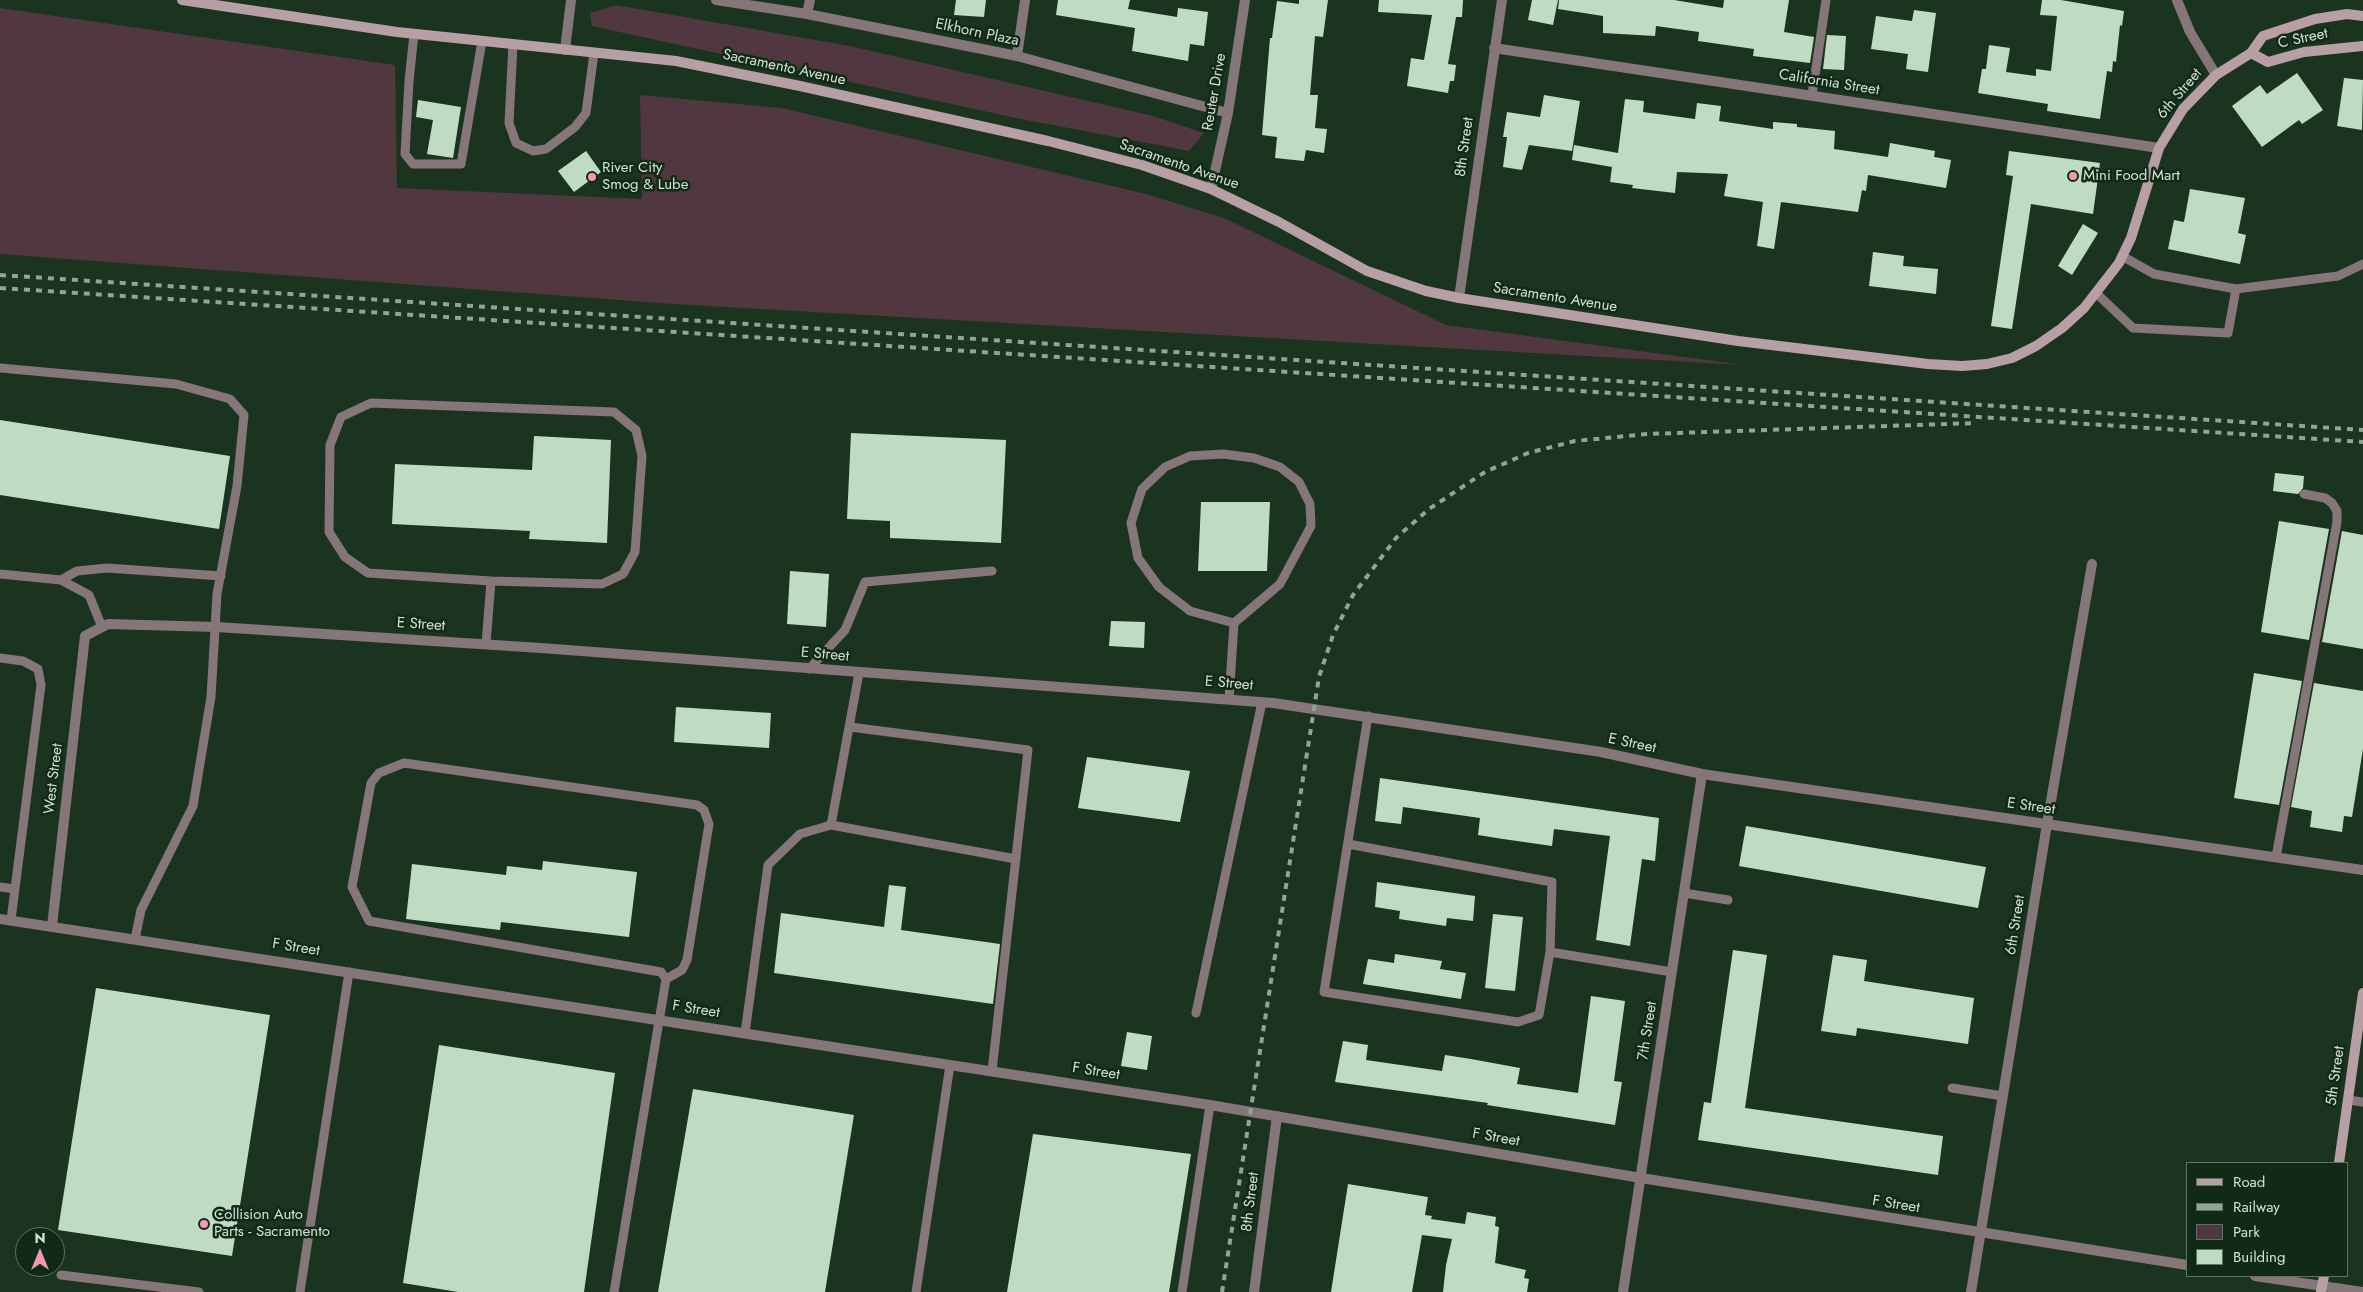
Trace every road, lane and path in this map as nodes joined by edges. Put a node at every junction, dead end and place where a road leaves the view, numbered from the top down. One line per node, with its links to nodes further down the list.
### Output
1 (182, 0): 13 (main road, Sacramento Avenue)
2 (570, 0): 18 (street)
3 (716, 0): 11 (street, Elkhorn Plaza)
4 (810, 0): 11 (street)
5 (1026, 0): 21 (street)
6 (1245, 0): 24 (street, Reuter Drive)
7 (1502, 0): 17 (street, 8th Street)
8 (1826, 0): 23 (lane)
9 (2177, 0): 22 (street, 6th Street)
10 (2363, 12): 12 (lane)
11 (808, 14): 21 (street, Elkhorn Plaza)
12 (2363, 16): 20 (main road, C Street)
13 (414, 34): 14 (main road, Sacramento Avenue); 14 (lane)
14 (482, 41): 15 (main road, Sacramento Avenue)
15 (513, 44): 18 (main road, Sacramento Avenue); 19 (lane)
16 (2363, 46): 20 (main road, C Street)
17 (1494, 48): 23 (street, California Street); 32 (street, 8th Street)
18 (565, 50): 19 (main road, Sacramento Avenue)
19 (594, 53): 27 (main road, Sacramento Avenue)
20 (2251, 53): 22 (main road, C Street)
21 (1017, 56): 24 (street, Elkhorn Plaza)
22 (2216, 75): 25 (main road, 6th Street)
23 (1812, 95): 25 (street, California Street)
24 (1228, 113): 27 (street, Reuter Drive)
25 (2159, 148): 26 (main road, 6th Street)
26 (2148, 182): 28 (main road, Sacramento Avenue)
27 (1211, 189): 32 (main road, Sacramento Avenue)
28 (2122, 256): 30 (lane); 31 (main road, Sacramento Avenue)
29 (2363, 264): 30 (lane)
30 (2236, 289): 31 (lane)
31 (2096, 293): 32 (main road, Sacramento Avenue)
32 (1459, 298)
33 (0, 368): 38 (lane)
34 (2304, 494): 57 (lane)
35 (2092, 564): 54 (street, 6th Street)
36 (992, 571): 47 (lane)
37 (0, 574): 39 (lane)
38 (221, 576): 39 (lane); 43 (lane)
39 (60, 580): 42 (lane)
40 (491, 581): 40 (lane); 45 (lane)
41 (1234, 623): 41 (lane); 49 (lane)
42 (102, 628): 43 (street, E Street); 44 (street, E Street)
43 (217, 628): 45 (street, E Street); 66 (lane)
44 (85, 636): 65 (street, West Street)
45 (486, 644): 47 (street, E Street)
46 (0, 658): 61 (lane)
47 (809, 669): 48 (street, E Street)
48 (860, 673): 49 (street, E Street); 52 (lane)
49 (1230, 699): 50 (street, E Street)
50 (1262, 702): 51 (street, E Street); 72 (lane)
51 (1368, 716): 53 (street, E Street); 56 (lane)
52 (850, 727): 55 (lane); 58 (lane)
53 (1702, 774): 54 (street, E Street); 62 (street, 7th Street)
54 (2047, 824): 57 (street, E Street); 79 (street, 6th Street)
55 (831, 825): 58 (lane); 74 (lane)
56 (1348, 844): 67 (lane); 67 (lane)
57 (2276, 857): 59 (street, E Street)
58 (1016, 859): 77 (lane)
59 (2363, 870)
60 (0, 887): 61 (lane)
61 (15, 889): 64 (lane)
62 (1684, 892): 63 (lane); 69 (street, 7th Street)
63 (1728, 900)
64 (5, 919): 65 (street, F Street)
65 (52, 926): 66 (street, F Street)
66 (135, 939): 68 (street, F Street)
67 (1550, 952): 69 (lane)
68 (349, 972): 73 (street, F Street); 92 (lane)
69 (1672, 972): 85 (street, 7th Street)
70 (666, 979): 70 (lane); 73 (lane)
71 (2363, 994): 75 (main road, 5th Street)
72 (1196, 1013)
73 (660, 1020): 74 (street, F Street); 93 (lane)
74 (745, 1033): 76 (street, F Street)
75 (2360, 1038): 80 (main road, 5th Street)
76 (950, 1065): 77 (street, F Street); 94 (lane)
77 (992, 1071): 82 (street, F Street)
78 (1952, 1088): 79 (lane)
79 (2003, 1096): 86 (street, 6th Street)
80 (2348, 1100): 81 (lane); 84 (main road, 5th Street)
81 (2363, 1102)
82 (1210, 1104): 83 (street, F Street); 95 (lane)
83 (1277, 1116): 85 (street, F Street); 96 (street, 8th Street)
84 (2339, 1162)
85 (1641, 1178): 86 (street, F Street); 97 (street, 7th Street)
86 (1981, 1234): 87 (street, F Street); 98 (street, 6th Street)
87 (2186, 1265)
88 (65, 1276): 91 (lane)
89 (2263, 1277): 90 (street)
90 (2322, 1284): 99 (street)
91 (198, 1292)
92 (300, 1292)
93 (614, 1292)
94 (916, 1292)
95 (1182, 1292)
96 (1254, 1292)
97 (1623, 1292)
98 (1972, 1292)
99 (2363, 1292)

